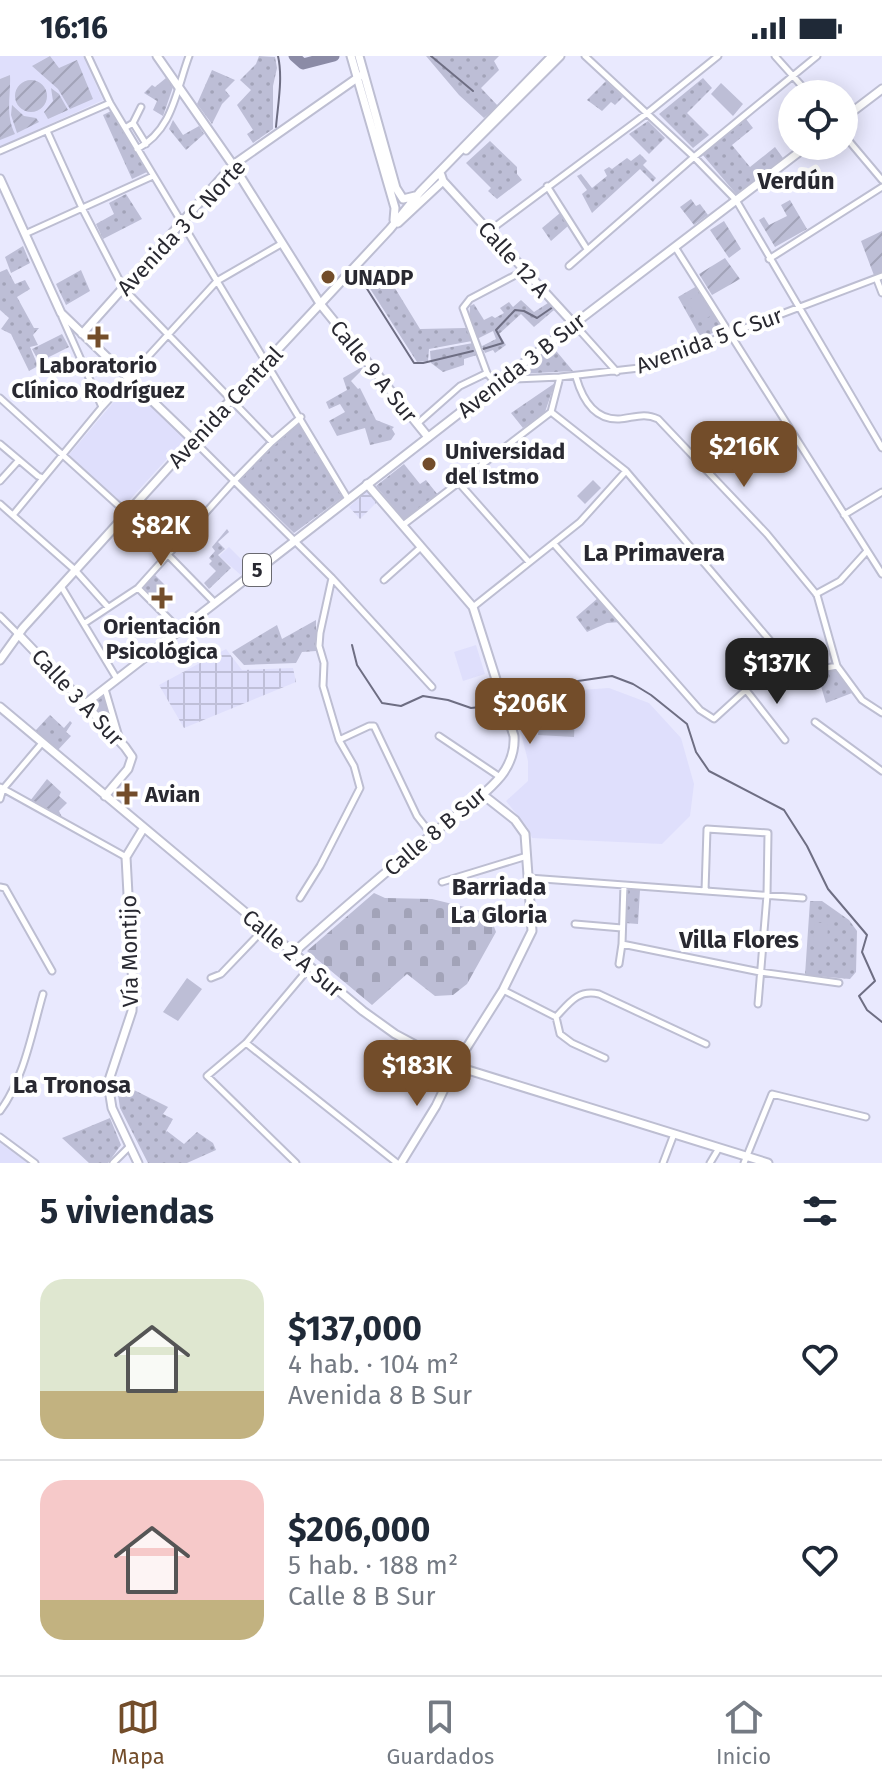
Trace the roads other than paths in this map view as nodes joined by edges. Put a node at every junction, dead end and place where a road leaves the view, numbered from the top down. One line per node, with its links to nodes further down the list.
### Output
1 (88, 56): 17 (street)
2 (157, 56): 15 (main road, Calle 9 A Sur)
3 (189, 56): 15 (street)
4 (351, 56): 12 (main road)
5 (359, 56): 12 (main road)
6 (552, 56): 38 (main road)
7 (560, 56): 33 (main road)
8 (585, 56): 20 (street)
9 (718, 56): 20 (street)
10 (775, 56): 13 (street)
11 (817, 56): 13 (street)
12 (361, 75): 23 (main road); 31 (main road, Avenida 3 C Norte)
13 (793, 75): 14 (street); 29 (street)
14 (797, 80)
15 (179, 88): 25 (street); 31 (main road, Calle 9 A Sur)
16 (882, 89): 19 (main road)
17 (110, 103): 22 (street); 24 (street)
18 (141, 107): 21 (street)
19 (858, 107)
20 (646, 114): 29 (street); 36 (street)
21 (133, 123): 22 (street); 25 (street)
22 (125, 128): 26 (street)
23 (376, 130): 38 (main road); 40 (main road)
24 (47, 131): 27 (street); 41 (street)
25 (146, 144): 26 (street)
26 (137, 149): 32 (street)
27 (0, 151)
28 (858, 152): 35 (street)
29 (694, 157): 39 (street); 49 (street)
30 (789, 160): 39 (main road, Avenida 3 B Sur)
31 (233, 165): 43 (main road, Avenida 3 C Norte); 47 (main road, Calle 9 A Sur)
32 (153, 176): 41 (street); 43 (street)
33 (442, 178): 42 (main road); 44 (main road); 45 (main road, Calle 12 A)
34 (0, 179): 46 (main road)
35 (882, 180)
36 (547, 186): 45 (street); 49 (street)
37 (882, 187): 50 (street)
38 (420, 192): 42 (main road)
39 (736, 200): 48 (main road, Avenida 3 B Sur); 50 (street)
40 (392, 201): 42 (main road); 44 (main road)
41 (82, 208): 46 (street); 55 (street)
42 (404, 209): 44 (main road)
43 (181, 224): 54 (street); 55 (main road, Avenida 3 C Norte)
44 (390, 229): 57 (main road, Avenida Central)
45 (489, 231): 52 (main road, Calle 12 A)
46 (25, 234): 59 (main road)
47 (281, 244): 54 (street); 57 (main road, Calle 9 A Sur)
48 (675, 247): 61 (main road, Avenida 3 B Sur); 63 (street)
49 (587, 249): 51 (street)
50 (769, 259): 58 (street)
51 (569, 266)
52 (525, 270): 60 (main road, Calle 12 A); 68 (street)
53 (879, 278): 56 (street); 58 (street, Avenida 5 C Sur)
54 (217, 281): 65 (street); 66 (street)
55 (124, 289): 64 (main road, Avenida 3 C Norte); 65 (street)
56 (882, 293)
57 (321, 305): 66 (main road, Avenida Central); 79 (main road, Calle 9 A Sur)
58 (798, 307): 63 (street, Avenida 5 C Sur); 84 (street)
59 (61, 313): 64 (main road); 76 (street)
60 (566, 316): 61 (main road, Calle 12 A); 62 (main road)
61 (574, 324): 62 (main road, Avenida 3 B Sur / 5); 67 (street, Calle 12 A)
62 (564, 332): 69 (main road, Avenida 3 B Sur / 5)
63 (730, 333): 67 (street, Avenida 5 C Sur); 98 (street)
64 (82, 334): 72 (main road)
65 (167, 335): 72 (street); 75 (street)
66 (268, 361): 75 (main road, Avenida Central); 78 (street)
67 (617, 372): 71 (street, Avenida 5 C Sur)
68 (487, 373): 73 (street); 79 (street)
69 (506, 377): 70 (street, Avenida 5 C Sur); 73 (main road, Avenida 3 B Sur / 5)
70 (560, 377): 71 (street, Avenida 5 C Sur); 77 (street)
71 (576, 377): 112 (street)
72 (128, 378): 76 (street); 81 (main road)
73 (496, 384): 80 (main road, Avenida 3 B Sur / 5)
74 (0, 398): 85 (street)
75 (231, 399): 81 (main road, Avenida Central); 82 (street)
76 (102, 407): 85 (street)
77 (551, 412): 87 (street); 91 (street)
78 (301, 417): 82 (street); 94 (street)
79 (417, 424): 80 (main road, Calle 9 A Sur)
80 (428, 437): 92 (main road, Avenida 3 B Sur / 5)
81 (193, 440): 90 (street); 96 (main road, Avenida Central)
82 (272, 442): 90 (street)
83 (0, 444): 86 (street)
84 (882, 448)
85 (62, 457): 88 (street); 96 (street)
86 (19, 460): 88 (street); 89 (street)
87 (626, 471): 101 (street); 120 (street)
88 (44, 478): 97 (street)
89 (0, 481)
90 (234, 481): 100 (street); 104 (street)
91 (459, 483): 99 (street); 105 (street)
92 (367, 484): 94 (main road, Avenida 3 B Sur / 5); 99 (main road, Calle 8 B Sur)
93 (882, 492): 98 (street)
94 (348, 499): 100 (main road, Avenida 3 B Sur / 5)
95 (0, 504): 97 (street)
96 (127, 513): 104 (street); 106 (main road, Avenida Central)
97 (13, 515): 106 (street)
98 (844, 515): 103 (street)
99 (403, 525): 102 (main road, Calle 8 B Sur)
100 (294, 541): 108 (street); 113 (main road, Avenida 3 B Sur / 5)
101 (554, 544): 105 (street); 126 (street)
102 (421, 547): 109 (street); 115 (main road, Calle 8 B Sur)
103 (867, 551): 107 (street); 112 (street)
104 (168, 554): 111 (street); 113 (street)
105 (529, 562): 115 (street)
106 (75, 570): 110 (main road, Avenida Central); 114 (street)
107 (882, 574)
108 (332, 578): 124 (street); 132 (street)
109 (384, 580)
110 (61, 586): 117 (street); 119 (main road, Avenida Central)
111 (138, 588): 114 (street); 118 (street)
112 (816, 594): 122 (street)
113 (215, 603): 118 (main road, Avenida 3 B Sur / 5)
114 (108, 607): 117 (street)
115 (473, 607): 137 (main road, Calle 8 B Sur)
116 (0, 616): 119 (street)
117 (85, 623): 123 (street)
118 (180, 630): 123 (main road, Avenida 3 B Sur / 5)
119 (20, 634): 121 (main road, Avenida Central); 127 (main road, Calle 3 A Sur)
120 (783, 656): 122 (street); 126 (street)
121 (0, 660)
122 (837, 666): 129 (street)
123 (117, 679): 125 (main road, Avenida 3 B Sur / 5)
124 (432, 687)
125 (105, 689): 127 (main road, Avenida 3 B Sur / 5); 134 (street)
126 (746, 690): 133 (street)
127 (85, 704): 134 (main road, Calle 3 A Sur)
128 (0, 707): 135 (main road, Calle 2 A Sur)
129 (882, 713)
130 (815, 722): 136 (street)
131 (439, 736): 137 (street)
132 (339, 740): 143 (street); 152 (street)
133 (785, 740)
134 (121, 741): 140 (main road, Calle 3 A Sur)
135 (42, 743): 138 (street); 140 (main road, Calle 2 A Sur)
136 (882, 771)
137 (500, 777): 139 (main road, Calle 8 B Sur)
138 (2, 788): 141 (street); 145 (street)
139 (482, 794): 143 (main road, Calle 8 B Sur); 144 (main road)
140 (105, 796): 142 (main road, Calle 2 A Sur)
141 (0, 799)
142 (143, 829): 145 (main road); 156 (main road, Calle 2 A Sur)
143 (431, 834): 158 (main road, Calle 8 B Sur)
144 (527, 856): 146 (main road); 147 (street)
145 (126, 857): 177 (main road, Vía Montijo)
146 (529, 878): 148 (street); 165 (main road)
147 (442, 882)
148 (624, 885): 150 (street); 155 (street)
149 (0, 887): 161 (street)
150 (705, 891): 151 (street); 151 (street)
151 (767, 895): 153 (street); 162 (street)
152 (300, 898)
153 (803, 898)
154 (575, 924): 155 (street)
155 (622, 928): 157 (street)
156 (264, 929): 158 (main road, Calle 2 A Sur); 163 (street)
157 (622, 944): 159 (street); 162 (street)
158 (293, 953): 160 (main road, Calle 2 A Sur)
159 (619, 964)
160 (310, 967): 169 (street); 172 (main road, Calle 2 A Sur)
161 (52, 971)
162 (760, 972): 164 (street); 167 (street)
163 (211, 978)
164 (839, 983)
165 (503, 990): 168 (street); 172 (main road)
166 (43, 994): 173 (street)
167 (758, 1004)
168 (556, 1017): 170 (street); 171 (street)
169 (246, 1043): 183 (street); 184 (street)
170 (706, 1044)
171 (605, 1058)
172 (455, 1066): 175 (main road, Calle 2 A Sur); 184 (main road)
173 (0, 1111)
174 (866, 1117): 179 (street)
175 (674, 1134): 178 (main road, Calle 2 A Sur); 185 (street)
176 (0, 1137): 180 (street)
177 (129, 1147): 181 (street); 182 (main road, Vía Montijo)
178 (719, 1148): 179 (main road, Calle 2 A Sur); 186 (street)
179 (746, 1160): 187 (main road, Calle 2 A Sur)
180 (35, 1163)
181 (113, 1163)
182 (138, 1163)
183 (296, 1163)
184 (399, 1163)
185 (663, 1163)
186 (710, 1163)
187 (768, 1163)

